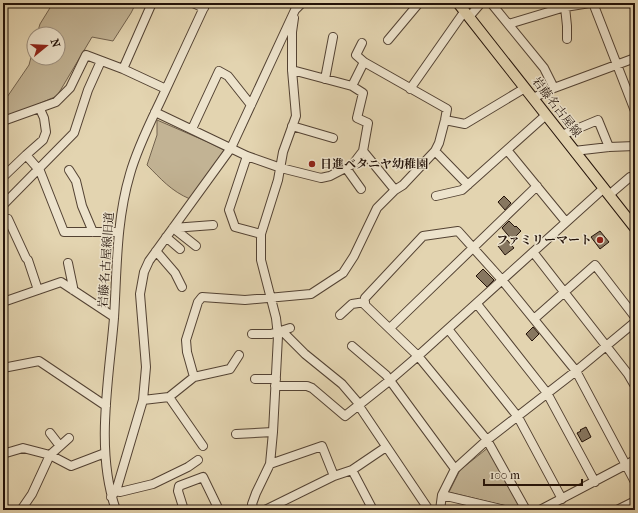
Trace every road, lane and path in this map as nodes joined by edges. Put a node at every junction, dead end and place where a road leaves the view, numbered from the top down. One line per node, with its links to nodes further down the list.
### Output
1 (152, 3): 24 (street)
2 (193, 3): 10 (street)
3 (302, 3): 11 (street)
4 (419, 3): 18 (street)
5 (458, 3): 14 (main road, 岩藤名古屋線)
6 (481, 3): 14 (street)
7 (491, 3): 15 (street)
8 (592, 3): 12 (street); 23 (street)
9 (633, 3): 13 (street)
10 (205, 6): 30 (street, 岩藤名古屋線旧道)
11 (295, 7): 25 (street); 33 (street)
12 (565, 7): 15 (street); 17 (street)
13 (635, 8)
14 (466, 14): 28 (main road, 岩藤名古屋線); 31 (street)
15 (509, 24): 29 (street)
16 (333, 37): 26 (street)
17 (567, 39)
18 (388, 40)
19 (362, 43): 22 (street)
20 (635, 58): 23 (street)
21 (101, 61): 24 (street); 34 (street); 53 (street)
22 (364, 62): 27 (street); 31 (street)
23 (617, 65): 29 (street); 35 (street)
24 (123, 68): 30 (street)
25 (292, 70): 26 (street); 40 (street)
26 (326, 79): 27 (street)
27 (352, 86): 48 (street)
28 (525, 88): 32 (main road, 岩藤名古屋線); 38 (street)
29 (554, 88): 32 (street)
30 (166, 89): 36 (street, 岩藤名古屋線旧道)
31 (410, 89): 38 (street)
32 (533, 98): 37 (main road, 岩藤名古屋線)
33 (251, 105): 41 (street); 46 (street)
34 (40, 108): 39 (street); 51 (street)
35 (635, 111)
36 (155, 112): 41 (street); 72 (street, 岩藤名古屋線旧道)
37 (546, 115): 42 (main road, 岩藤名古屋線); 47 (street)
38 (446, 120): 49 (street)
39 (3, 121)
40 (292, 126): 43 (street); 54 (street)
41 (192, 129): 46 (street)
42 (562, 135): 45 (street); 50 (main road, 岩藤名古屋線)
43 (333, 138)
44 (635, 146): 45 (street)
45 (609, 147): 50 (street)
46 (231, 148): 52 (street); 69 (street)
47 (507, 150): 59 (street); 60 (street)
48 (363, 151): 55 (street); 62 (street)
49 (434, 151): 59 (street); 62 (street)
50 (574, 151): 63 (main road, 岩藤名古屋線)
51 (26, 154): 53 (street); 57 (street)
52 (247, 156): 54 (street); 73 (street)
53 (38, 168): 65 (street); 71 (street)
54 (280, 168): 55 (street); 73 (street)
55 (346, 168): 61 (street)
56 (69, 170): 71 (street)
57 (5, 171)
58 (635, 177): 63 (street)
59 (468, 185): 64 (street)
60 (537, 186): 67 (street); 76 (street)
61 (361, 189)
62 (395, 190): 86 (street)
63 (606, 192): 67 (street); 70 (main road, 岩藤名古屋線)
64 (436, 196)
65 (3, 205)
66 (8, 219): 83 (street)
67 (566, 222): 79 (street)
68 (212, 225): 69 (street)
69 (174, 228): 74 (street); 75 (street)
70 (635, 228)
71 (93, 232): 72 (street)
72 (118, 232): 92 (street, 岩藤名古屋線旧道)
73 (261, 234): 86 (street)
74 (166, 237): 77 (street); 78 (street)
75 (196, 246)
76 (473, 248): 81 (street); 88 (street); 96 (street)
77 (180, 249)
78 (156, 251): 82 (street); 113 (street)
79 (533, 252): 81 (street); 85 (street)
80 (68, 263): 84 (street)
81 (502, 280): 89 (street); 93 (street)
82 (182, 287)
83 (38, 290): 84 (street); 87 (street)
84 (73, 290): 92 (street)
85 (564, 293): 91 (street); 93 (street); 100 (street)
86 (271, 298): 98 (street); 106 (street)
87 (3, 302)
88 (365, 302): 90 (street); 96 (street)
89 (477, 304): 97 (street); 111 (street)
90 (340, 315)
91 (635, 316)
92 (114, 317): 115 (street, 岩藤名古屋線旧道)
93 (534, 319): 105 (street)
94 (635, 322): 100 (street)
95 (290, 328): 98 (street)
96 (390, 328): 103 (street)
97 (448, 329): 103 (street); 116 (street)
98 (279, 334): 99 (street); 109 (street); 114 (street)
99 (250, 336)
100 (606, 345): 105 (street); 110 (street)
101 (352, 346): 108 (street)
102 (239, 355): 106 (street)
103 (418, 356): 108 (street); 121 (street)
104 (3, 368): 115 (street)
105 (576, 371): 111 (street); 131 (street)
106 (194, 377): 112 (street)
107 (255, 379): 109 (street)
108 (389, 381): 114 (street); 132 (street)
109 (275, 383): 114 (street); 117 (street)
110 (635, 386)
111 (547, 393): 116 (street); 135 (street)
112 (169, 397): 113 (street); 123 (street)
113 (143, 400): 137 (street)
114 (359, 405): 124 (street)
115 (106, 406): 126 (street, 岩藤名古屋線旧道)
116 (518, 417): 121 (street); 139 (street)
117 (273, 432): 119 (street); 130 (street)
118 (50, 433): 122 (street)
119 (236, 434)
120 (69, 438): 122 (street)
121 (487, 440): 132 (street); 151 (street)
122 (60, 446): 127 (street)
123 (203, 446)
124 (386, 447): 133 (street); 148 (street)
125 (3, 448): 127 (street)
126 (105, 453): 127 (street); 137 (street, 岩藤名古屋線旧道)
127 (50, 454): 141 (street)
128 (198, 460): 137 (street)
129 (635, 460): 131 (street)
130 (270, 464): 134 (street); 145 (street)
131 (626, 465): 135 (street); 136 (street)
132 (455, 469): 138 (street)
133 (352, 470): 134 (street); 147 (street)
134 (334, 476): 146 (street)
135 (595, 482): 139 (street)
136 (635, 482)
137 (114, 494): 142 (street, 岩藤名古屋線旧道)
138 (442, 495): 149 (street); 150 (street)
139 (562, 499): 152 (street)
140 (635, 501): 153 (street)
141 (21, 510)
142 (116, 510)
143 (184, 510): 144 (street)
144 (219, 510)
145 (254, 510)
146 (265, 510)
147 (373, 510)
148 (429, 510)
149 (440, 510)
150 (505, 510)
151 (526, 510)
152 (540, 510)
153 (617, 510)

